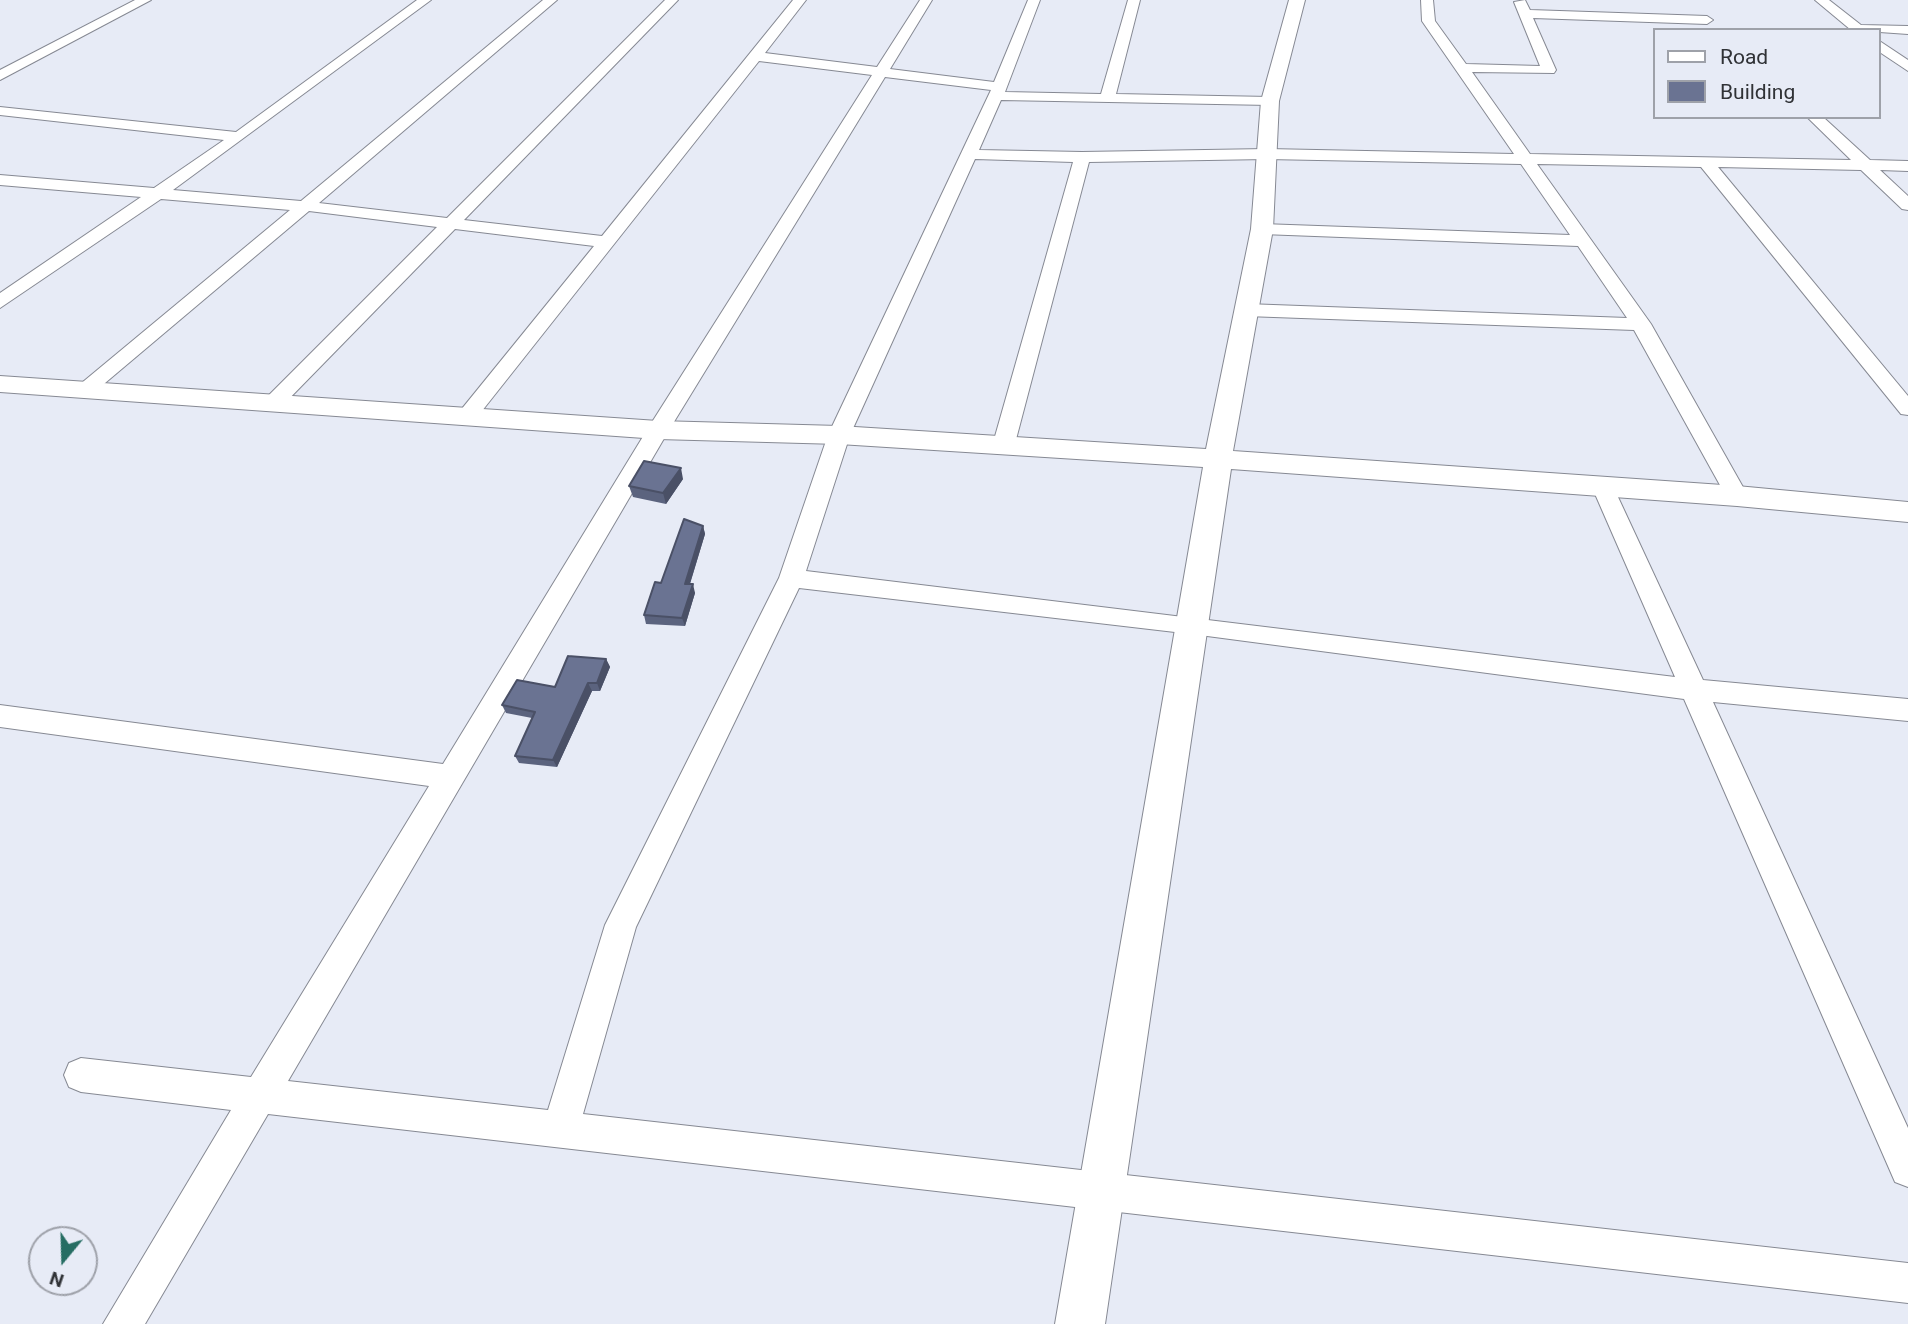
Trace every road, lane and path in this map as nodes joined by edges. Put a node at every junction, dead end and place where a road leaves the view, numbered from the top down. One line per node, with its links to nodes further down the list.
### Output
1 (145, 0): 24 (street)
2 (425, 0): 30 (street)
3 (551, 0): 41 (street)
4 (672, 0): 42 (street)
5 (800, 0): 20 (street)
6 (926, 0): 23 (street)
7 (1034, 0): 25 (street)
8 (1134, 0): 26 (street)
9 (1297, 0): 27 (street)
10 (1427, 0): 22 (street)
11 (1520, 0): 14 (street)
12 (1821, 0): 16 (street)
13 (1691, 7): 15 (street)
14 (1527, 14): 15 (street); 22 (street)
15 (1712, 25)
16 (1858, 28)
17 (1880, 29): 18 (street)
18 (1908, 30)
19 (1880, 46): 21 (street)
20 (755, 56): 23 (street); 45 (street)
21 (1908, 67)
22 (1461, 68): 34 (street)
23 (882, 71): 25 (street); 54 (street)
24 (0, 76)
25 (998, 92): 26 (street); 31 (street)
26 (1107, 100): 27 (street)
27 (1270, 101): 32 (street)
28 (0, 111): 30 (street)
29 (1816, 119): 36 (street)
30 (239, 137): 39 (street)
31 (967, 154): 33 (street); 55 (street)
32 (1267, 154): 33 (street); 34 (street); 43 (street)
33 (1082, 157): 56 (street)
34 (1524, 160): 35 (street); 44 (street)
35 (1706, 163): 36 (street); 52 (street)
36 (1867, 165): 37 (street); 40 (street)
37 (1908, 166)
38 (0, 180): 39 (street)
39 (156, 194): 41 (street); 46 (street)
40 (1908, 205)
41 (305, 206): 42 (street); 50 (street)
42 (450, 224): 45 (street); 51 (street)
43 (1262, 229): 44 (street); 47 (street)
44 (1582, 241): 48 (street)
45 (606, 242): 53 (street)
46 (0, 302)
47 (1246, 310): 48 (street); 57 (street)
48 (1641, 324): 59 (street)
49 (0, 384): 50 (street)
50 (85, 390): 51 (street)
51 (273, 403): 53 (street)
52 (1908, 409)
53 (467, 416): 54 (street)
54 (658, 430): 55 (street); 66 (street)
55 (839, 435): 56 (street); 61 (street)
56 (1003, 447): 57 (street)
57 (1218, 460): 58 (street); 62 (street)
58 (1603, 487): 59 (street); 63 (street)
59 (1737, 496): 60 (street)
60 (1908, 512)
61 (791, 579): 62 (street); 69 (street)
62 (1192, 625): 63 (street); 71 (street)
63 (1696, 690): 64 (street); 70 (street)
64 (1908, 710)
65 (0, 716): 66 (street)
66 (451, 777): 68 (street)
67 (81, 1075): 68 (street)
68 (261, 1095): 69 (street); 73 (street)
69 (560, 1130): 71 (street)
70 (1908, 1169)
71 (1101, 1192): 72 (street); 74 (street)
72 (1908, 1283)
73 (123, 1324)
74 (1080, 1324)

